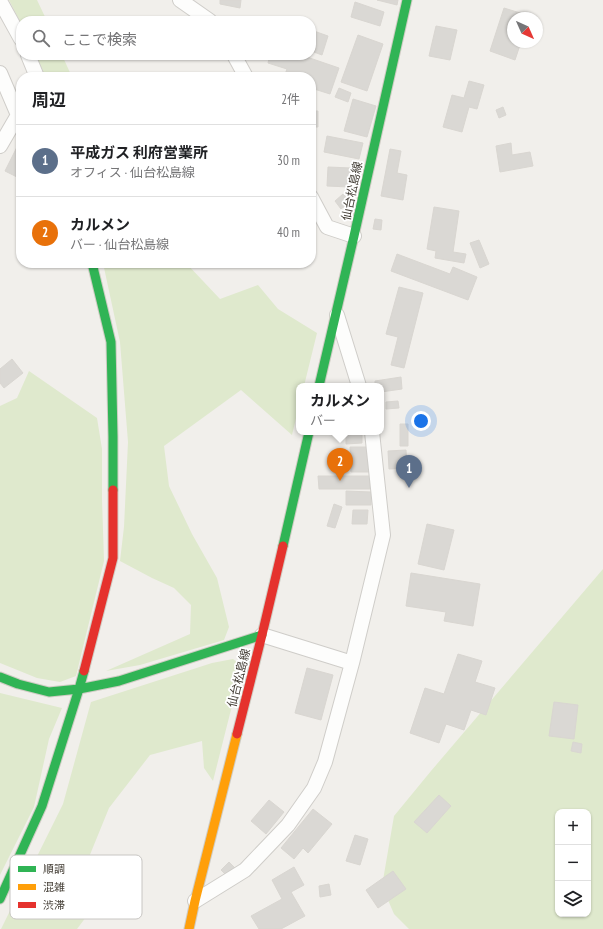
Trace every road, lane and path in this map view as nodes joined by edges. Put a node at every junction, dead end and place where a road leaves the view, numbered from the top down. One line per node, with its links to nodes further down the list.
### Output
1 (180, 0): 4 (street)
2 (407, 0): 15 (street, 仙台松島線)
3 (0, 1): 5 (street)
4 (203, 16)
5 (16, 30)
6 (30, 60): 8 (street)
7 (237, 60): 9 (street)
8 (34, 72)
9 (243, 72)
10 (0, 73): 11 (street)
11 (16, 110)
12 (16, 118): 13 (street)
13 (0, 146)
14 (316, 206): 15 (street)
15 (354, 236): 17 (street, 仙台松島線)
16 (93, 268): 25 (street)
17 (336, 313): 18 (street, 仙台松島線); 19 (street)
18 (320, 383)
19 (358, 383)
20 (308, 435): 22 (street, 仙台松島線)
21 (372, 435): 23 (street)
22 (262, 635): 23 (street); 25 (street); 29 (street, 仙台松島線)
23 (352, 663): 29 (street)
24 (0, 677): 25 (street)
25 (79, 689): 26 (street)
26 (20, 855)
27 (10, 877): 28 (street)
28 (0, 899)
29 (195, 901): 30 (street, 仙台松島線)
30 (189, 929)

